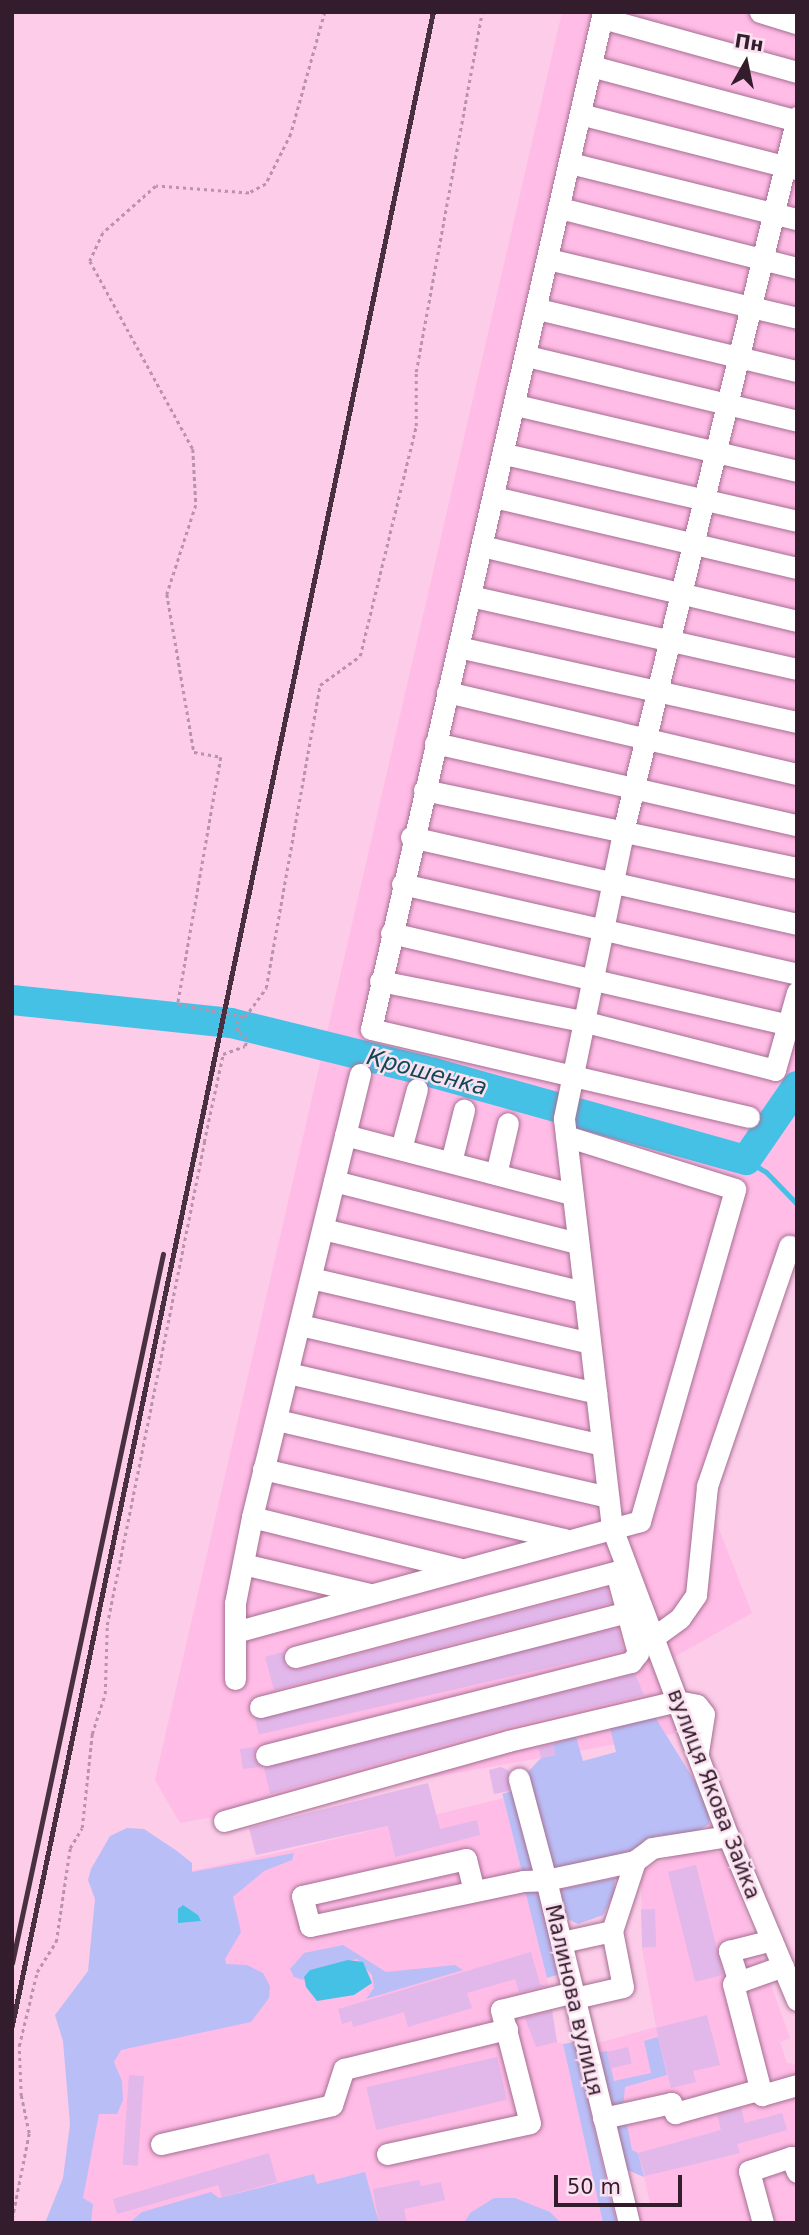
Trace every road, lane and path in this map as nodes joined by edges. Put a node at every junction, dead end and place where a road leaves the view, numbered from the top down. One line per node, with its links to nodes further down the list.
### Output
1 (324, 12): 63 (path)
2 (482, 12): 63 (path)
3 (760, 12): 5 (street)
4 (602, 15): 6 (street); 7 (street)
5 (797, 23)
6 (591, 66): 8 (street); 9 (street)
7 (797, 72)
8 (580, 114): 10 (street); 11 (street)
9 (796, 120): 11 (street)
10 (570, 163): 12 (street); 13 (street)
11 (791, 168): 13 (street)
12 (560, 208): 15 (street); 16 (street)
13 (773, 213): 14 (street); 16 (street)
14 (797, 219)
15 (548, 259): 18 (street); 19 (street)
16 (761, 260): 17 (street); 18 (street)
17 (797, 268)
18 (750, 307): 20 (street); 22 (street)
19 (538, 309): 21 (street); 22 (street)
20 (797, 318)
21 (527, 356): 24 (street); 25 (street)
22 (737, 356): 23 (street); 24 (street)
23 (797, 371)
24 (726, 404): 26 (street); 27 (street)
25 (516, 405): 27 (street); 28 (street)
26 (797, 421)
27 (714, 451): 29 (street); 31 (street)
28 (505, 454): 30 (street); 31 (street)
29 (797, 471)
30 (494, 497): 33 (street); 34 (street)
31 (702, 499): 32 (street); 33 (street)
32 (797, 521)
33 (691, 544): 35 (street); 36 (street)
34 (482, 546): 36 (street); 37 (street)
35 (797, 568)
36 (680, 593): 38 (street); 39 (street)
37 (470, 596): 39 (street); 40 (street)
38 (797, 621)
39 (669, 640): 41 (street); 42 (street)
40 (458, 647): 42 (street); 43 (street)
41 (797, 669)
42 (657, 691): 44 (street); 45 (street)
43 (447, 692): 45 (street); 46 (street)
44 (797, 722)
45 (646, 738): 47 (street); 48 (street)
46 (435, 743): 48 (street); 49 (street)
47 (797, 774)
48 (634, 788): 50 (street); 51 (street)
49 (424, 790): 51 (street); 52 (street)
50 (797, 825)
51 (624, 828): 53 (street); 54 (street)
52 (411, 837): 54 (street); 55 (street)
53 (797, 868)
54 (613, 882): 56 (street); 57 (street)
55 (402, 884): 57 (street); 58 (street)
56 (797, 924)
57 (602, 930): 59 (street); 60 (street)
58 (391, 933): 60 (street); 61 (street)
59 (797, 974)
60 (592, 977): 64 (street); 65 (street)
61 (380, 981): 64 (street); 67 (street)
62 (797, 992): 65 (street)
63 (237, 1017): 127 (path)
64 (582, 1021): 65 (street); 67 (street)
65 (785, 1024)
66 (360, 1074): 73 (street)
67 (568, 1085): 70 (street); 72 (street)
68 (417, 1089): 74 (street)
69 (464, 1110): 75 (street)
70 (749, 1117)
71 (508, 1123): 76 (street)
72 (565, 1128): 78 (street); 93 (street)
73 (345, 1135): 74 (street); 77 (street)
74 (401, 1149): 75 (street)
75 (451, 1162): 76 (street)
76 (496, 1174): 78 (street)
77 (334, 1181): 79 (street); 80 (street)
78 (572, 1194): 80 (street)
79 (323, 1229): 82 (street); 83 (street)
80 (578, 1242): 83 (street)
81 (789, 1246): 101 (street)
82 (311, 1278): 84 (street); 85 (street)
83 (584, 1292): 85 (street)
84 (300, 1325): 86 (street); 87 (street)
85 (590, 1343): 87 (street)
86 (288, 1373): 88 (street); 89 (street)
87 (596, 1393): 89 (street)
88 (277, 1420): 90 (street); 91 (street)
89 (602, 1445): 91 (street)
90 (263, 1469): 92 (street); 94 (street)
91 (608, 1497): 93 (street)
92 (252, 1517): 95 (street); 96 (street)
93 (612, 1528): 94 (street); 97 (street)
94 (567, 1539): 96 (street)
95 (243, 1564): 98 (street); 100 (street)
96 (462, 1569): 98 (street)
97 (626, 1575): 99 (street); 101 (street, вулиця Якова Зайка); 102 (street)
98 (373, 1595): 100 (street)
99 (628, 1612): 105 (street); 106 (street)
100 (235, 1632): 103 (street)
101 (654, 1637): 104 (street, вулиця Якова Зайка)
102 (295, 1657)
103 (235, 1679)
104 (677, 1701): 108 (street); 109 (street, вулиця Якова Зайка)
105 (260, 1707)
106 (267, 1755)
107 (519, 1779): 111 (street)
108 (224, 1821)
109 (728, 1836): 110 (street, Малинова вулиця); 114 (street, вулиця Якова Зайка)
110 (635, 1861): 111 (street, Малинова вулиця); 113 (street)
111 (546, 1880): 112 (street); 115 (street, Малинова вулиця)
112 (474, 1891): 112 (street)
113 (611, 1930): 115 (street); 118 (street)
114 (772, 1940): 116 (street, вулиця Якова Зайка); 117 (street)
115 (562, 1942): 118 (street, Малинова вулиця)
116 (783, 1966): 117 (street); 119 (street, вулиця Якова Зайка)
117 (739, 1982): 122 (street)
118 (574, 1995): 120 (street); 123 (street, Малинова вулиця)
119 (797, 2000)
120 (507, 2029): 124 (street); 125 (street)
121 (797, 2085): 122 (street)
122 (761, 2090): 123 (street)
123 (603, 2118): 128 (street, Малинова вулиця)
124 (161, 2144)
125 (387, 2154)
126 (797, 2172): 129 (street)
127 (12, 2219)
128 (629, 2223)
129 (764, 2223)

